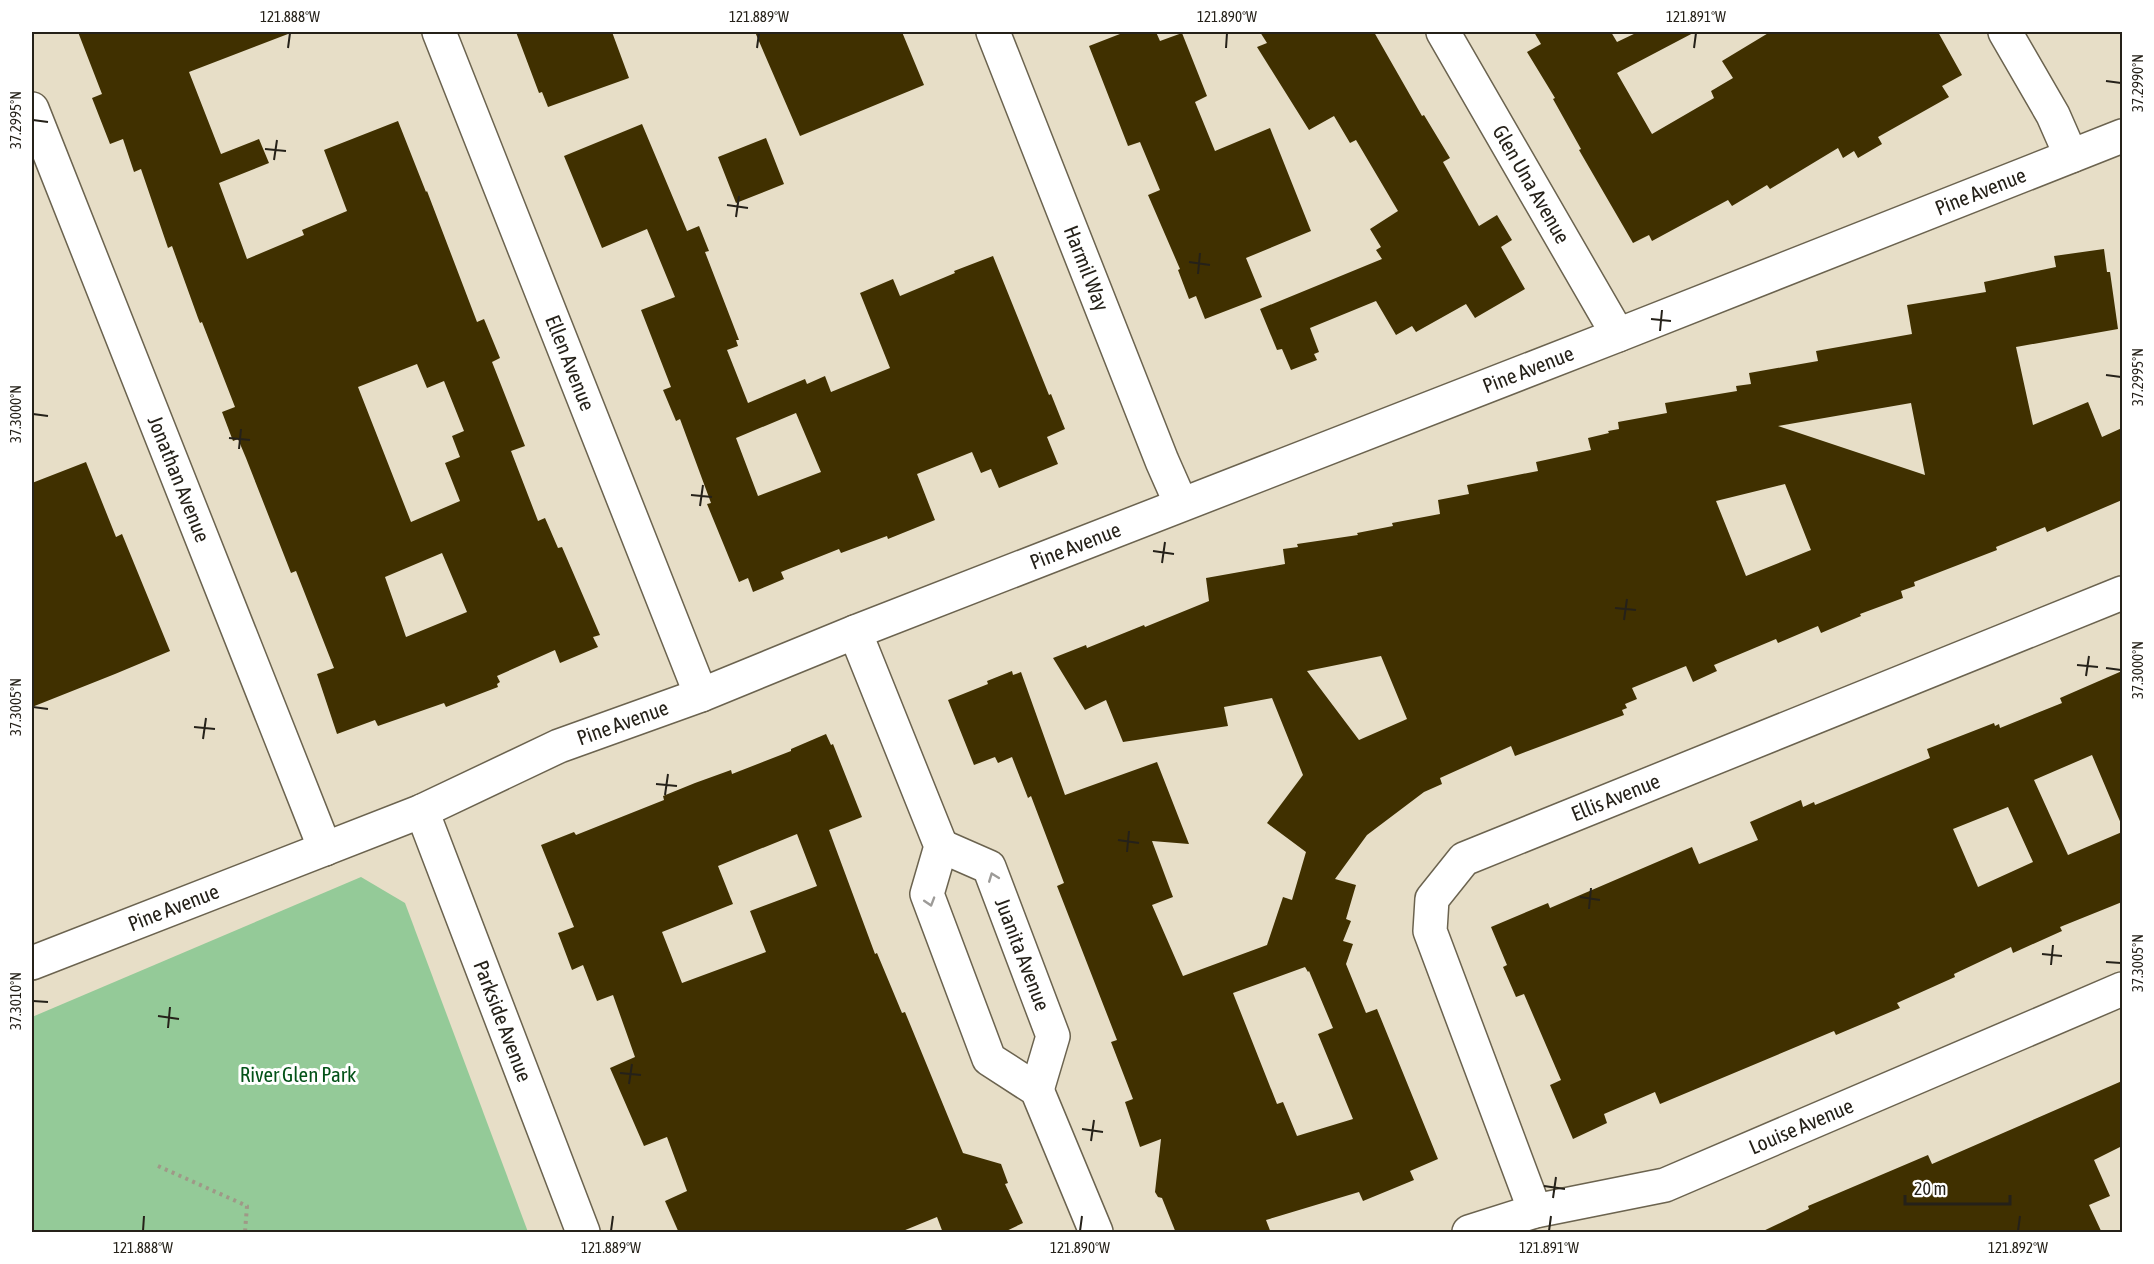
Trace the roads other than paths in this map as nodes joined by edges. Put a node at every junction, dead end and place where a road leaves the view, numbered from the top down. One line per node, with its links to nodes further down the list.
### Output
1 (439, 32): 12 (street, Ellen Avenue)
2 (993, 32): 9 (street, Harmil Way)
3 (1443, 32): 8 (street, Glen Una Avenue)
4 (2005, 32): 7 (street)
5 (32, 109): 15 (street, Jonathan Avenue)
6 (2122, 136): 7 (street, Pine Avenue)
7 (2071, 156): 8 (street, Pine Avenue)
8 (1618, 335): 9 (street, Pine Avenue)
9 (1181, 504): 11 (street, Pine Avenue)
10 (2122, 593): 19 (street, Ellis Avenue)
11 (855, 632): 12 (street, Pine Avenue); 14 (street)
12 (701, 695): 13 (street, Pine Avenue)
13 (422, 811): 15 (street, Pine Avenue); 20 (street, Parkside Avenue)
14 (941, 846): 18 (street, one-way to 18); 18 (street, Juanita Avenue, one-way to 14)
15 (325, 849): 16 (street, Pine Avenue)
16 (32, 963)
17 (2122, 989): 19 (street, Louise Avenue)
18 (1037, 1090): 21 (street)
19 (1535, 1211): 22 (street, Louise Avenue)
20 (583, 1233)
21 (1096, 1233)
22 (1469, 1233)

